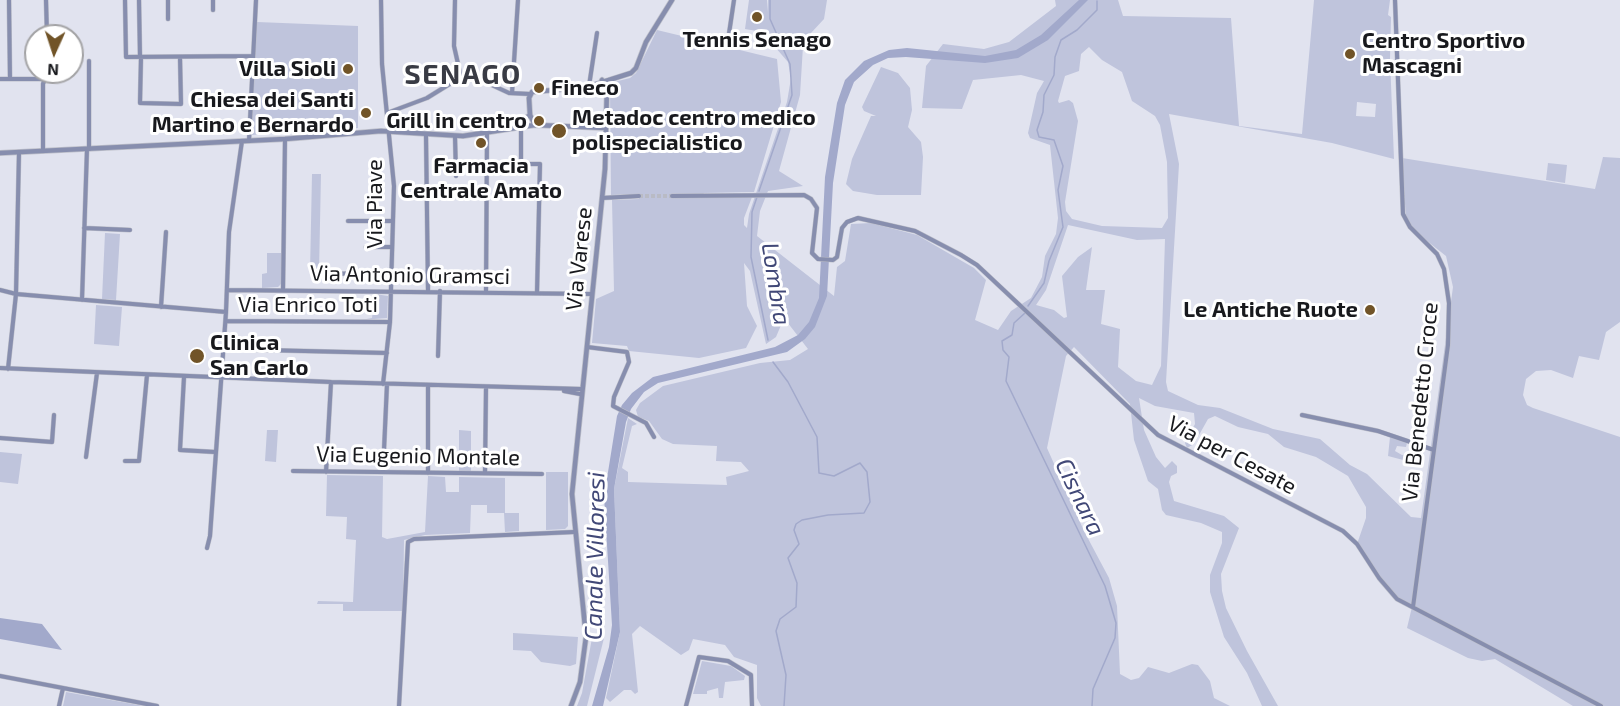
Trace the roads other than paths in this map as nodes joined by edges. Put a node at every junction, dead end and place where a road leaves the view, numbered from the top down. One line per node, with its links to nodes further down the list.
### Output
1 (9, 0): 26 (street)
2 (46, 0): 16 (street)
3 (125, 0): 20 (street)
4 (139, 0): 20 (street)
5 (168, 0): 15 (street)
6 (213, 0): 14 (street)
7 (256, 0): 19 (street)
8 (381, 0): 35 (street, Via Piave)
9 (455, 0): 23 (street)
10 (518, 0): 32 (street)
11 (672, 0): 24 (street)
12 (734, 0): 18 (street)
13 (1395, 0): 98 (street, Via Benedetto Croce)
14 (213, 10)
15 (168, 19)
16 (46, 24)
17 (597, 33): 31 (street)
18 (727, 47)
19 (252, 56): 21 (street); 46 (street)
20 (140, 57): 21 (street); 21 (street)
21 (180, 57)
22 (89, 61): 47 (street)
23 (461, 78): 32 (street); 35 (street)
24 (617, 78): 28 (street); 30 (street)
25 (0, 79): 26 (street)
26 (10, 79): 27 (street)
27 (24, 79)
28 (602, 80): 30 (street); 31 (street); 34 (street)
29 (44, 84): 48 (street)
30 (607, 85): 34 (street)
31 (589, 86): 33 (street)
32 (512, 93): 33 (street)
33 (530, 94): 36 (street)
34 (606, 96): 39 (street, Via Varese)
35 (387, 113): 40 (street, Via Piave)
36 (530, 115): 37 (street); 38 (street)
37 (521, 123): 38 (street); 41 (street); 71 (street)
38 (535, 124): 39 (street)
39 (606, 128): 54 (street, Via Varese)
40 (390, 132): 42 (street); 44 (street); 56 (street, Via Piave)
41 (487, 133): 43 (street); 70 (street)
42 (426, 135): 43 (street); 68 (street)
43 (455, 136): 51 (street)
44 (285, 139): 46 (street); 66 (street)
45 (242, 141): 46 (street); 47 (street); 65 (street)
46 (249, 141)
47 (88, 149): 48 (street); 57 (street)
48 (43, 151): 49 (street)
49 (19, 152): 50 (street); 72 (street)
50 (0, 153)
51 (456, 176)
52 (639, 196): 54 (street)
53 (672, 196): 110 (street, Via per Cesate)
54 (602, 198): 73 (street, Via Varese)
55 (348, 221): 56 (street)
56 (393, 221): 61 (street, Via Piave)
57 (84, 228): 58 (street); 74 (street)
58 (130, 230)
59 (166, 232): 75 (street)
60 (366, 247): 61 (street)
61 (391, 247): 62 (street, Via Piave)
62 (391, 273): 63 (street); 67 (street, Via Piave)
63 (317, 274)
64 (0, 290): 72 (street)
65 (227, 290): 66 (street, Via Antonio Gramsci); 76 (street)
66 (283, 290): 67 (street, Via Antonio Gramsci)
67 (391, 291): 68 (street, Via Antonio Gramsci); 78 (street, Via Piave)
68 (428, 291): 69 (street, Via Antonio Gramsci)
69 (440, 291): 70 (street, Via Antonio Gramsci); 82 (street)
70 (486, 292): 71 (street, Via Antonio Gramsci)
71 (537, 293): 73 (street, Via Antonio Gramsci)
72 (16, 294): 74 (street); 84 (street)
73 (592, 294): 79 (street, Via Varese)
74 (82, 300): 75 (street)
75 (161, 307): 76 (street)
76 (226, 312): 77 (street)
77 (226, 321): 78 (street, Via Enrico Toti); 80 (street)
78 (390, 322): 81 (street, Via Piave)
79 (587, 347): 93 (street, Via Varese); 96 (street)
80 (222, 350): 81 (street); 88 (street)
81 (387, 353): 90 (street, Via Piave)
82 (438, 356)
83 (0, 368): 84 (street)
84 (8, 369): 85 (street)
85 (98, 373): 86 (street); 100 (street)
86 (147, 375): 87 (street); 101 (street)
87 (184, 377): 88 (street); 99 (street)
88 (220, 378): 89 (street); 99 (street)
89 (331, 382): 90 (street); 103 (street)
90 (385, 384): 91 (street); 104 (street, Via Piave)
91 (428, 385): 92 (street); 105 (street)
92 (486, 387): 93 (street); 106 (street)
93 (581, 391): 108 (street, Via Varese)
94 (54, 415): 97 (street)
95 (1302, 415): 98 (street)
96 (654, 437)
97 (0, 438)
98 (1434, 450): 110 (street, Via Benedetto Croce)
99 (215, 452): 109 (street)
100 (86, 457)
101 (125, 461)
102 (293, 471): 103 (street, Via Eugenio Montale)
103 (326, 472): 104 (street, Via Eugenio Montale)
104 (383, 472): 105 (street, Via Eugenio Montale)
105 (428, 473): 106 (street, Via Eugenio Montale)
106 (485, 474): 107 (street, Via Eugenio Montale)
107 (542, 474)
108 (574, 532): 115 (street); 116 (street, Via Varese)
109 (207, 548)
110 (1413, 606): 119 (street, Via per Cesate)
111 (0, 676): 112 (street)
112 (63, 688): 113 (street); 114 (street)
113 (59, 706)
114 (157, 706)
115 (399, 706)
116 (571, 706)
117 (686, 706): 118 (street)
118 (752, 706)
119 (1601, 706)

